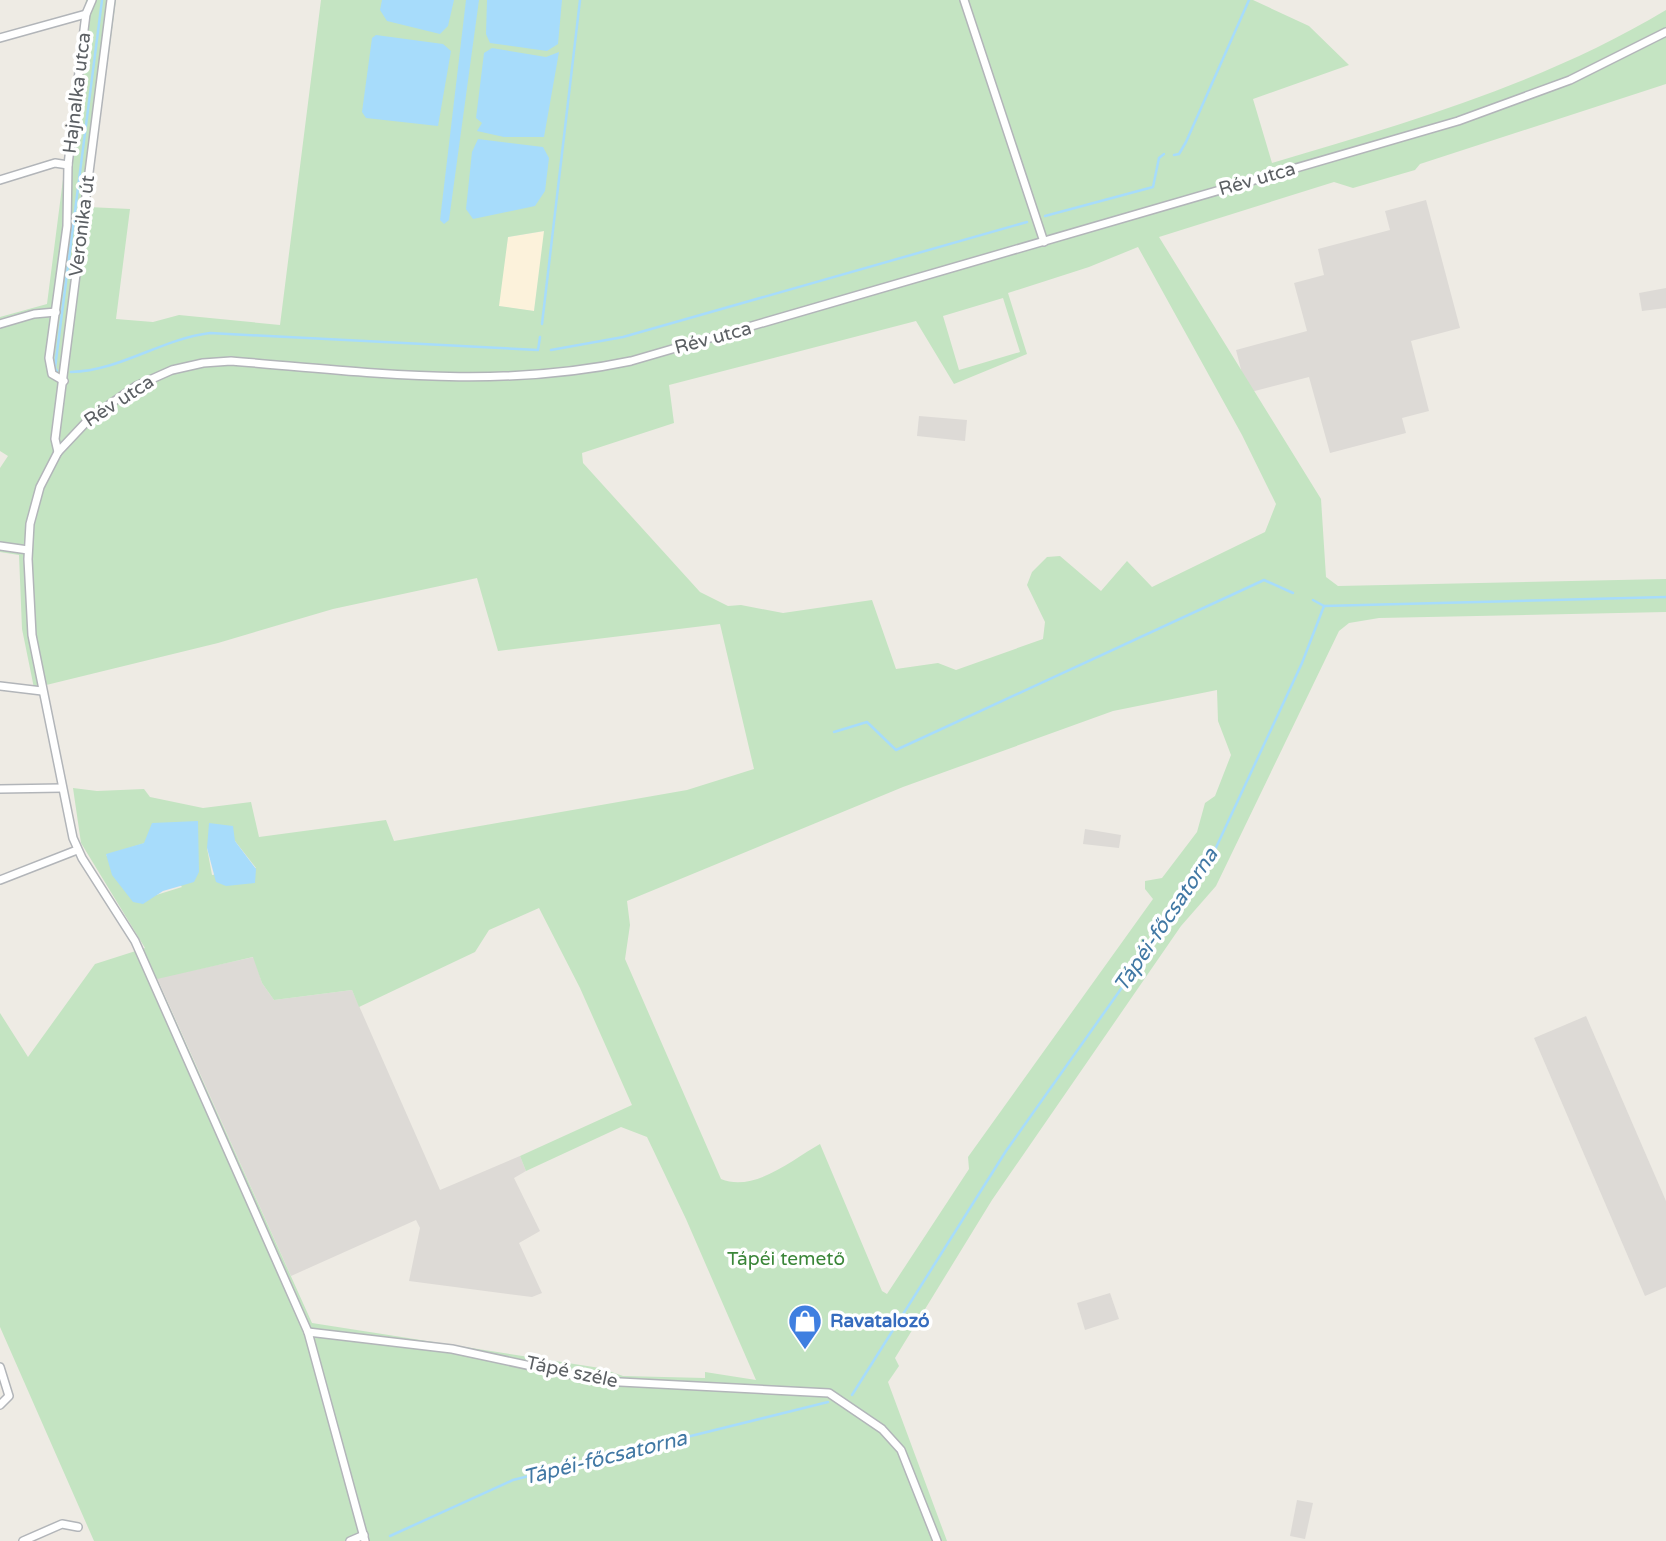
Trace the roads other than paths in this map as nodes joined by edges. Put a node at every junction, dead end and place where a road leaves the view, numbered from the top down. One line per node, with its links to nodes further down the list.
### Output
1 (92, 0): 4 (street, Hajnalka utca)
2 (111, 0): 12 (street, Veronika út)
3 (964, 0): 9 (street)
4 (86, 13): 6 (street); 7 (street, Hajnalka utca)
5 (1666, 32): 9 (street, Rév utca)
6 (0, 38)
7 (68, 165): 8 (street); 10 (street, Hajnalka utca)
8 (0, 180)
9 (1044, 242): 13 (street, Rév utca)
10 (55, 312): 11 (street); 12 (street, Hajnalka utca)
11 (0, 324)
12 (64, 381): 13 (street, Veronika út)
13 (58, 452): 15 (street, Rév utca)
14 (0, 546): 15 (street)
15 (28, 550): 17 (street, Rév utca)
16 (0, 686): 17 (street)
17 (42, 691): 18 (street, Rév utca)
18 (62, 788): 19 (street); 20 (street, Rév utca)
19 (0, 789)
20 (78, 850): 21 (street); 22 (street, Rév utca)
21 (0, 880)
22 (307, 1332): 26 (street, Rév utca); 29 (street, Tápé széle)
23 (0, 1367): 24 (street)
24 (0, 1405)
25 (78, 1527): 27 (street)
26 (365, 1538): 28 (street)
27 (23, 1541)
28 (350, 1541)
29 (936, 1541)

